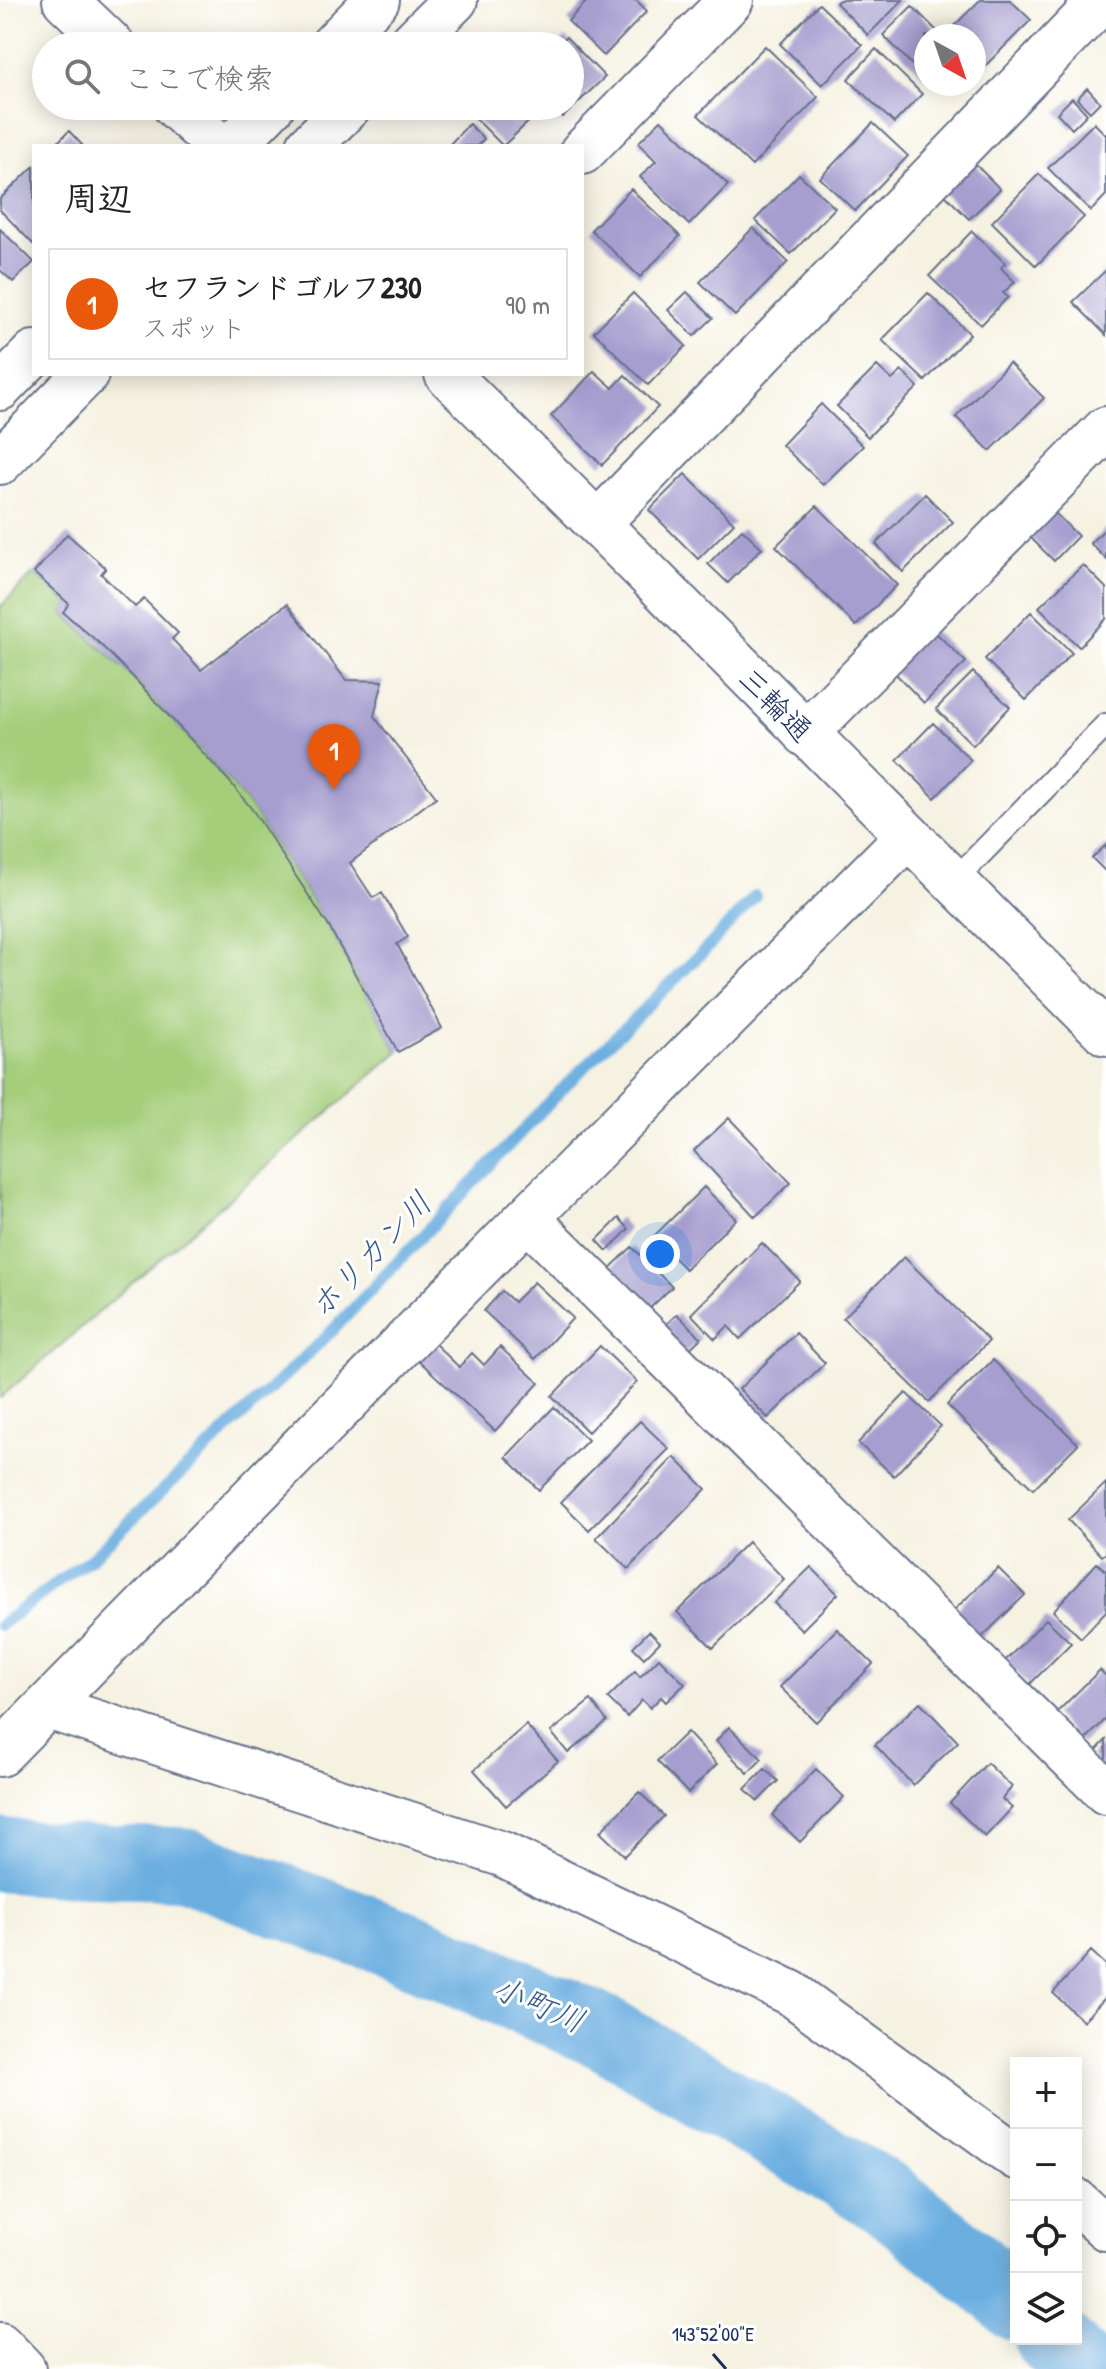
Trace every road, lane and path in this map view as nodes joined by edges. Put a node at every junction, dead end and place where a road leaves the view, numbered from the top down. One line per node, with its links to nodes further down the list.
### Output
1 (65, 0): 6 (street)
2 (377, 0): 7 (street)
3 (455, 0): 8 (street)
4 (731, 0): 15 (street)
5 (1102, 0): 22 (street)
6 (98, 32)
7 (346, 32)
8 (423, 32)
9 (190, 120): 12 (street)
10 (258, 120): 13 (street)
11 (335, 120): 14 (street)
12 (217, 144)
13 (235, 144)
14 (311, 144)
15 (584, 150)
16 (32, 355): 19 (street)
17 (84, 376): 21 (street)
18 (449, 376): 22 (street, 三輪通)
19 (0, 388)
20 (1106, 429): 24 (street)
21 (0, 462)
22 (598, 523): 24 (street, 三輪通)
23 (1106, 725): 26 (lane)
24 (805, 734): 25 (street, 三輪通)
25 (907, 837): 26 (street, 三輪通); 28 (street)
26 (953, 882): 27 (street, 三輪通)
27 (1106, 1033)
28 (527, 1218): 29 (street); 31 (street)
29 (48, 1707): 30 (street); 32 (street)
30 (7, 1748)
31 (1106, 1792)
32 (1010, 2153)
33 (1082, 2206): 34 (street)
34 (1106, 2228)
35 (0, 2345): 36 (street)
36 (23, 2369)

